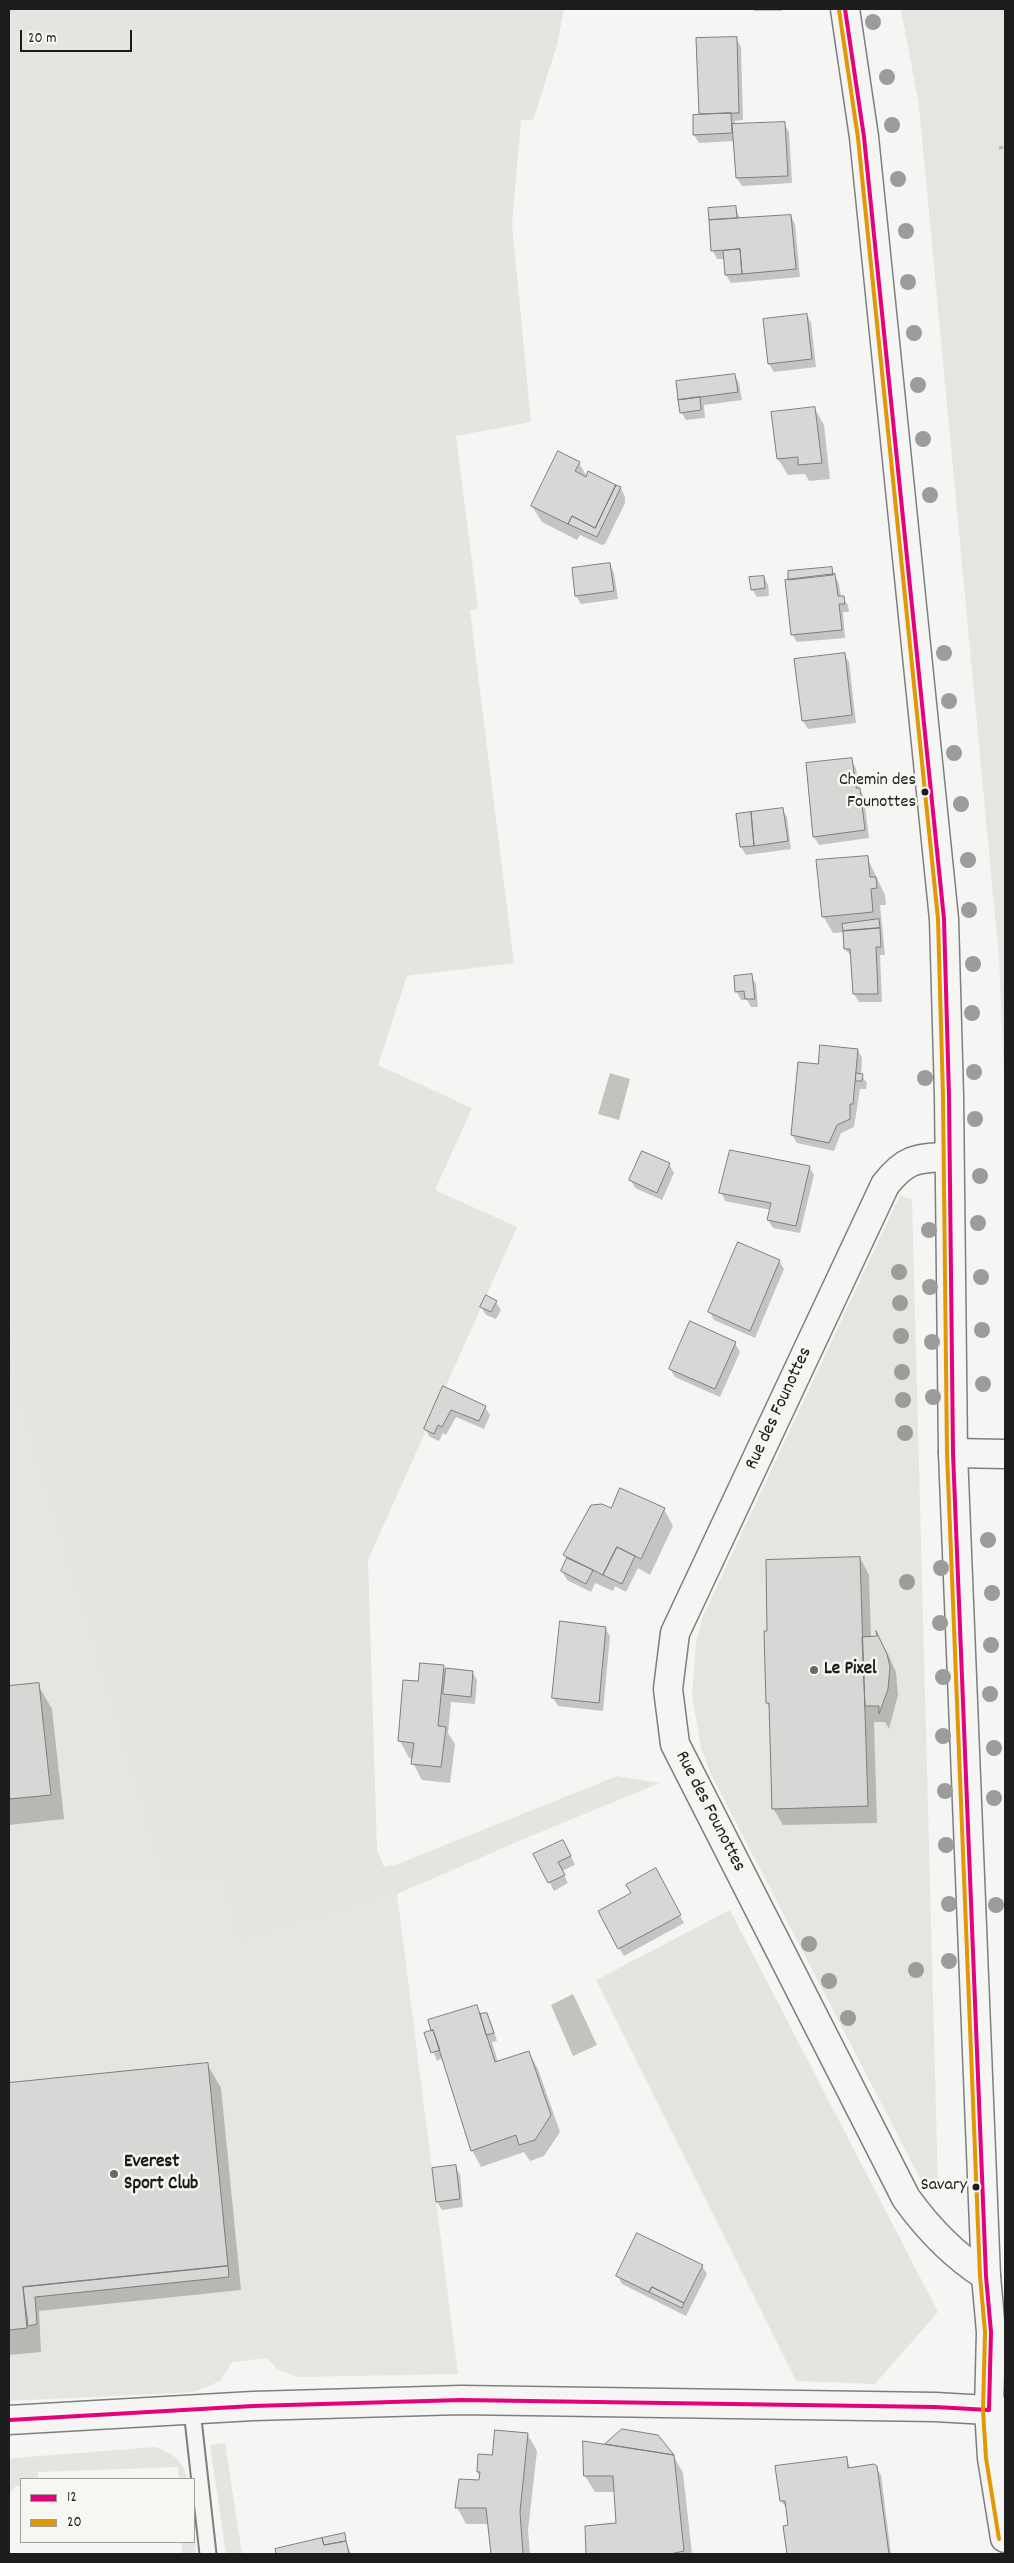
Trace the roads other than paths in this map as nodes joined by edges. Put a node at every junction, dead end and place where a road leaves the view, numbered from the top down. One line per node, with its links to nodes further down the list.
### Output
1 (845, 9): 2 (street)
2 (948, 1157): 3 (street); 5 (street, Rue des Founottes)
3 (953, 1453): 4 (street); 5 (street)
4 (1005, 1454)
5 (986, 2276): 7 (street)
6 (192, 2410): 7 (street); 8 (street); 10 (lane)
7 (997, 2411): 9 (street)
8 (9, 2420)
9 (1005, 2538)
10 (208, 2554)

